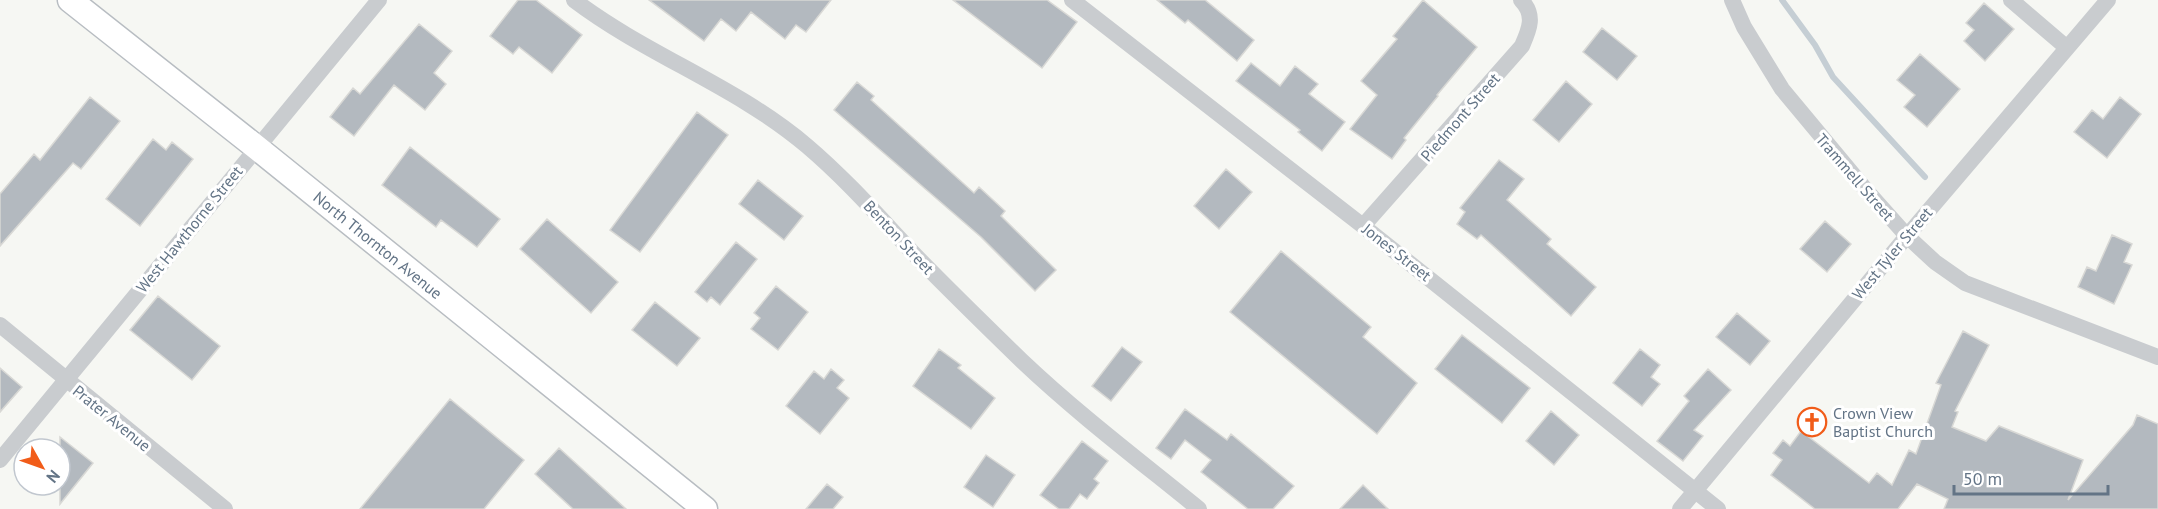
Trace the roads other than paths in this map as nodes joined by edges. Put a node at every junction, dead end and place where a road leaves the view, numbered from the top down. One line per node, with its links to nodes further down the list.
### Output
1 (70, 0): 10 (main road, North Thornton Avenue)
2 (379, 0): 10 (street, West Hawthorne Street)
3 (574, 0): 20 (street, Benton Street)
4 (1072, 0): 11 (street, Jones Street)
5 (1521, 0): 11 (street, Piedmont Street)
6 (1732, 0): 12 (street, Trammell Street)
7 (2011, 0): 9 (street)
8 (2108, 0): 9 (street, West Tyler Street)
9 (2066, 47): 12 (street, West Tyler Street)
10 (256, 147): 15 (street, West Hawthorne Street); 19 (main road, North Thornton Avenue)
11 (1363, 225): 17 (street, Jones Street)
12 (1907, 236): 14 (street, Trammell Street); 17 (street, West Tyler Street)
13 (0, 325): 15 (street, Prater Avenue)
14 (2158, 357)
15 (65, 381): 16 (street, West Hawthorne Street); 18 (street, Prater Avenue)
16 (0, 460)
17 (1696, 490): 21 (street, West Tyler Street); 22 (street, Jones Street)
18 (225, 509)
19 (705, 509)
20 (1199, 509)
21 (1680, 509)
22 (1718, 509)

